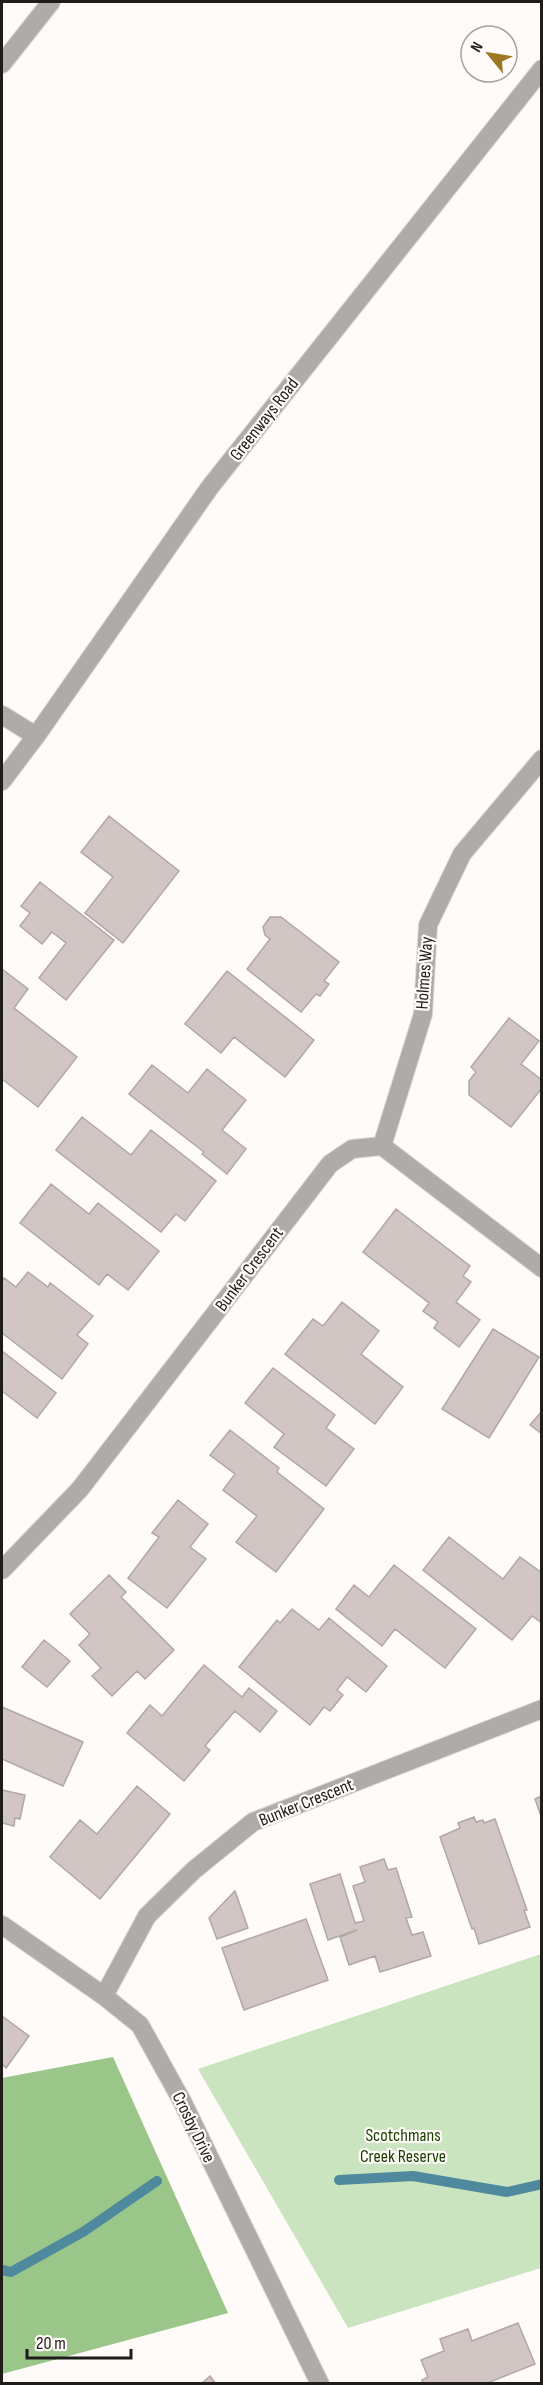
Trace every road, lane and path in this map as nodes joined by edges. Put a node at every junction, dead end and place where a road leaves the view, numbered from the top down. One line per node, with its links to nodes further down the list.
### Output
1 (51, 2): 2 (street)
2 (2, 64)
3 (542, 69): 5 (street, Greenways Road)
4 (2, 715): 5 (street)
5 (36, 736): 7 (street, Greenways Road)
6 (542, 759): 8 (street, Holmes Way)
7 (2, 781)
8 (382, 1146): 9 (street); 10 (street, Bunker Crescent)
9 (542, 1268)
10 (2, 1570)
11 (542, 1709): 13 (street, Bunker Crescent)
12 (2, 1924): 13 (street, Crosby Drive)
13 (104, 1996): 14 (street, Crosby Drive)
14 (320, 2384)

